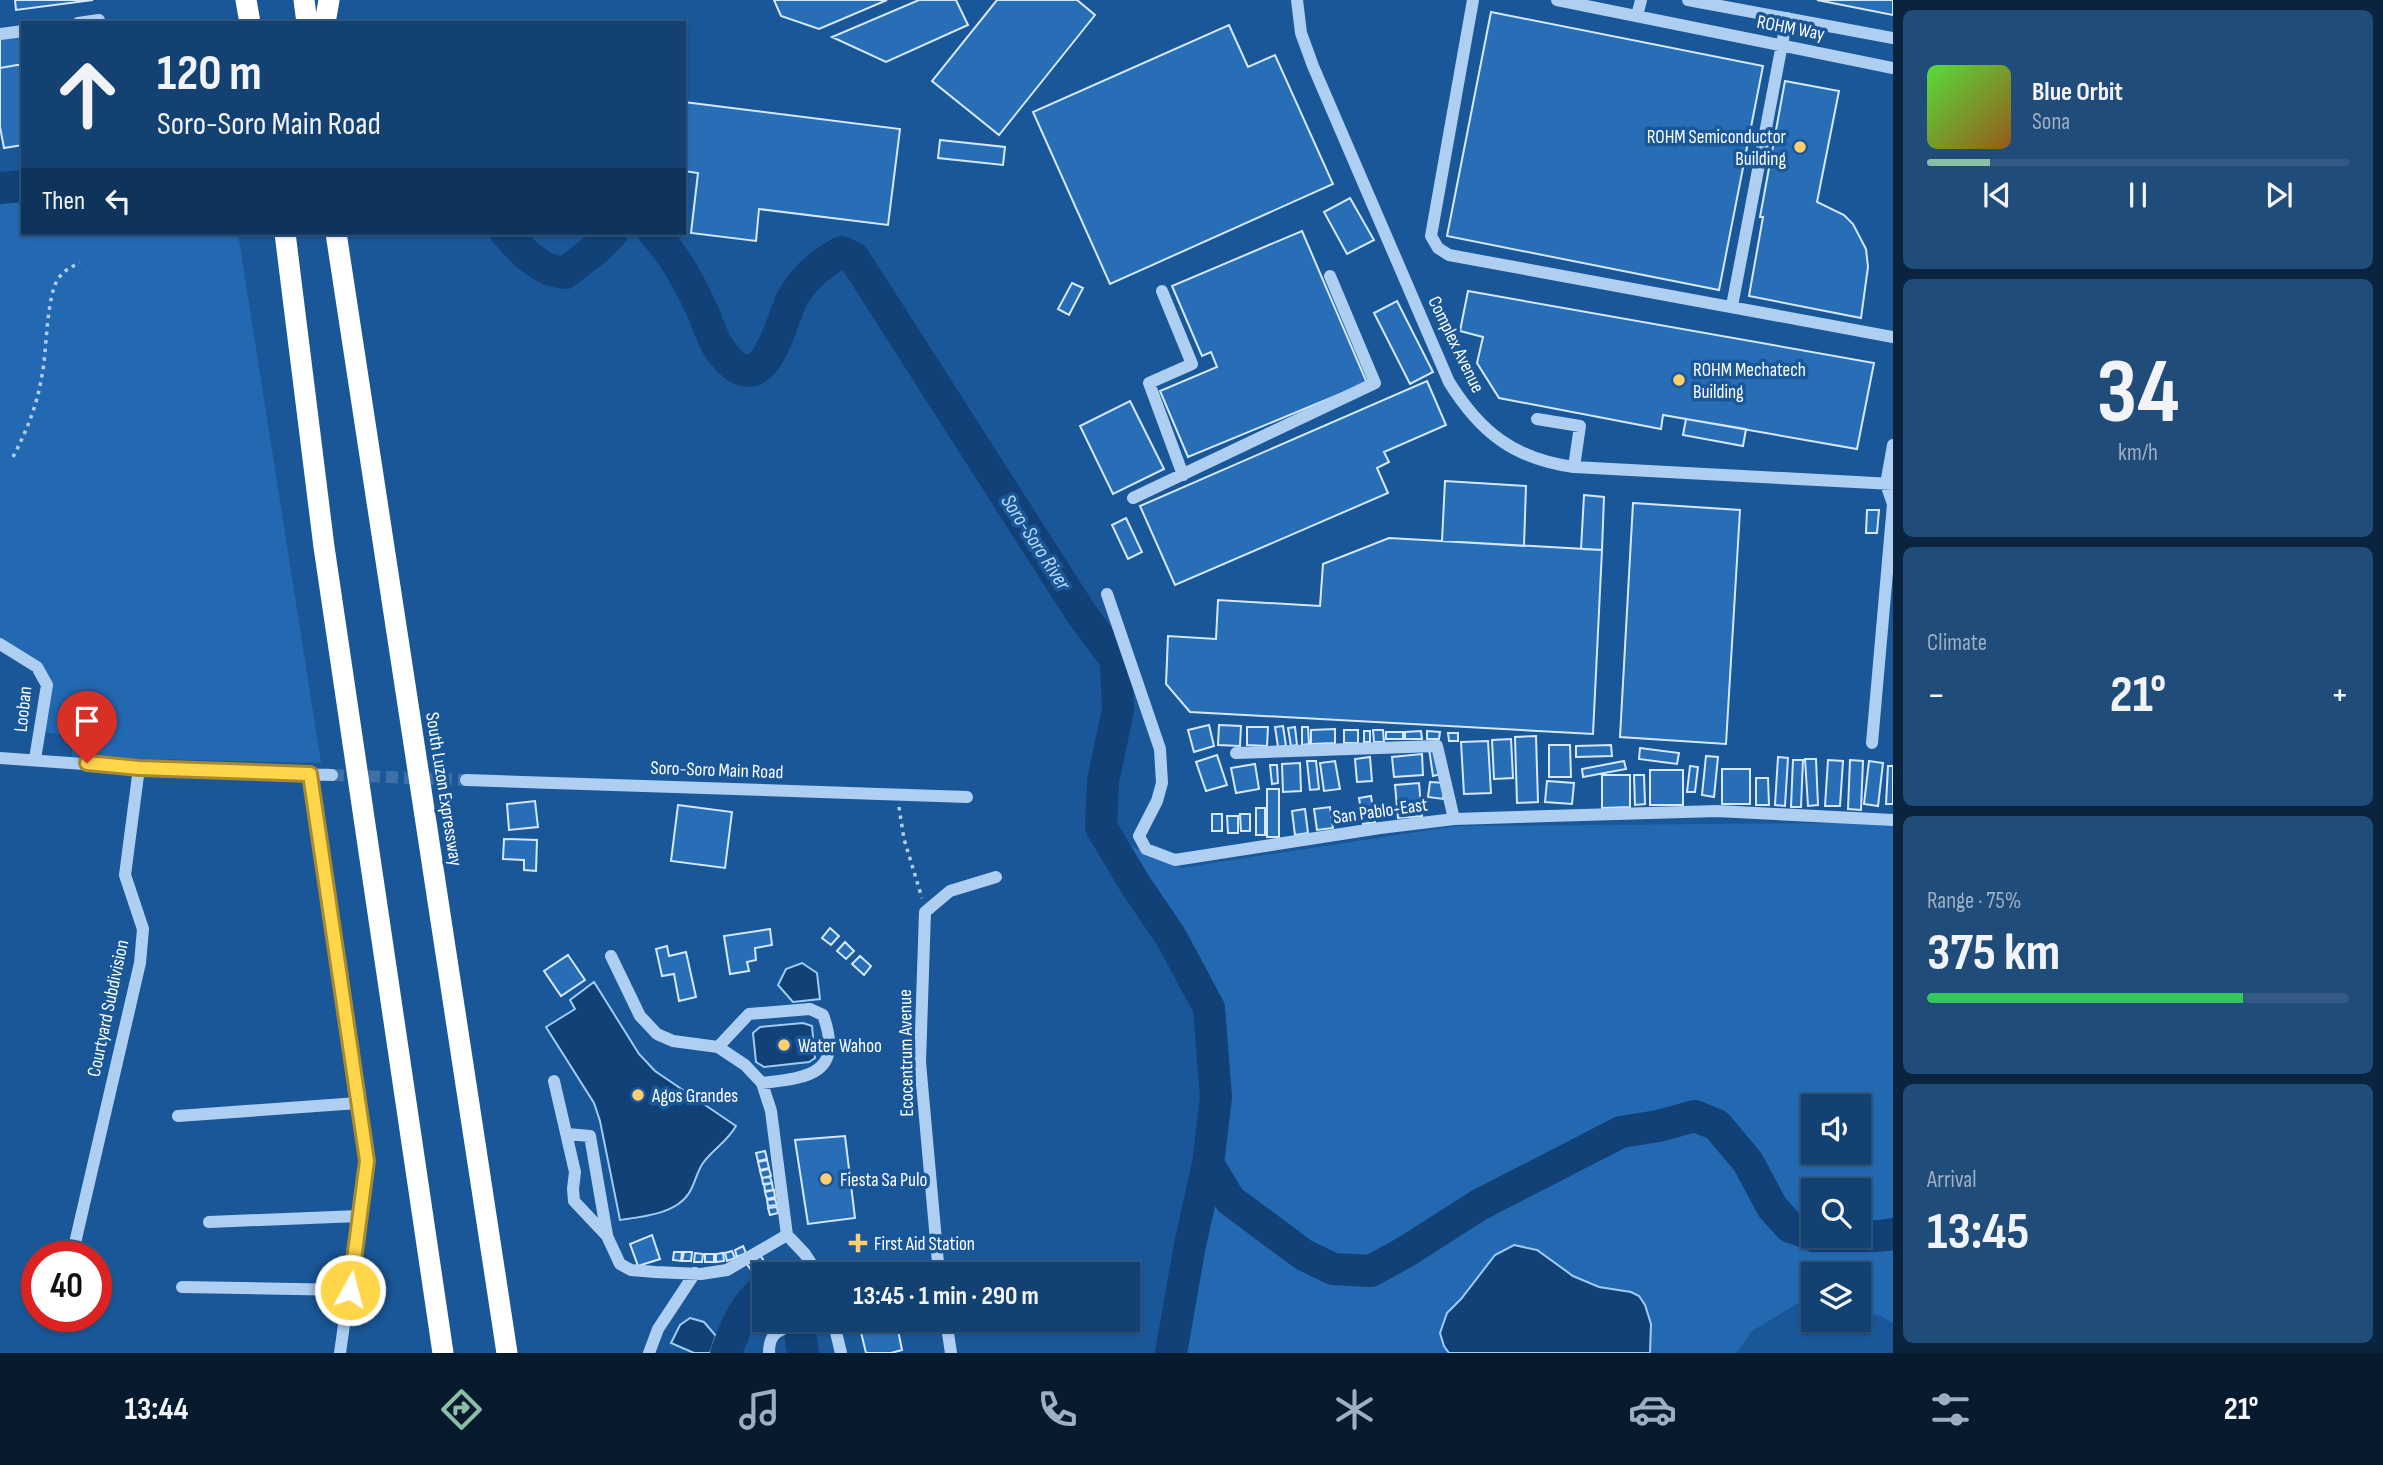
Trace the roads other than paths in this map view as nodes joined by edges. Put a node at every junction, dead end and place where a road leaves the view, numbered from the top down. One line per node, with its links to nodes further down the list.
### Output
1 (304, 0): 12 (highway)
2 (329, 0): 13 (highway)
3 (1297, 0): 27 (street, Complex Avenue)
4 (1473, 0): 23 (street)
5 (1557, 0): 8 (street, ROHM Way)
6 (1640, 0): 8 (street)
7 (1688, 0): 9 (street, ROHM Way)
8 (1637, 16): 17 (street, ROHM Way)
9 (1787, 18): 16 (street, ROHM Way); 17 (street)
10 (99, 20): 11 (street)
11 (92, 21)
12 (307, 21)
13 (325, 21)
14 (21, 31): 15 (street)
15 (0, 34)
16 (1893, 38)
17 (1782, 45): 18 (street, ROHM Way); 23 (street)
18 (1893, 68)
19 (285, 235): 66 (highway)
20 (336, 235): 67 (highway, South Luzon Expressway)
21 (1330, 276): 28 (street)
22 (1162, 291): 28 (street)
23 (1732, 306): 24 (street)
24 (1893, 337)
25 (1537, 419): 27 (street)
26 (1893, 445): 29 (street)
27 (1574, 467): 29 (street, Complex Avenue)
28 (1183, 475): 30 (street)
29 (1889, 484): 33 (street)
30 (1133, 498)
31 (1107, 594): 42 (street, San Pablo-East)
32 (0, 644): 36 (street, Looban)
33 (1872, 744)
34 (1236, 754): 42 (street)
35 (0, 758): 36 (street)
36 (35, 759): 37 (street)
37 (139, 768): 38 (street); 56 (street, Courtyard Subdivision)
38 (310, 774): 39 (street); 49 (street)
39 (332, 775)
40 (466, 780): 41 (street, Soro-Soro Main Road)
41 (967, 797)
42 (1454, 819): 43 (street, San Pablo-East)
43 (1893, 820)
44 (996, 877): 58 (street, Ecocentrum Avenue)
45 (611, 956): 46 (street)
46 (718, 1046): 48 (street); 48 (street)
47 (554, 1081): 51 (street)
48 (762, 1083): 54 (street)
49 (358, 1103): 50 (street); 52 (street)
50 (178, 1116)
51 (566, 1134): 55 (street); 55 (street)
52 (359, 1216): 53 (street); 61 (street)
53 (209, 1222)
54 (788, 1235): 57 (street); 59 (street)
55 (607, 1236): 59 (street)
56 (75, 1241)
57 (809, 1262)
58 (938, 1262)
59 (695, 1273): 68 (street)
60 (182, 1287): 61 (street)
61 (350, 1290): 65 (street)
62 (775, 1332): 69 (street)
63 (836, 1332): 70 (street)
64 (948, 1332): 71 (street)
65 (341, 1353)
66 (443, 1353)
67 (507, 1353)
68 (649, 1353)
69 (769, 1353)
70 (841, 1353)
71 (951, 1353)

